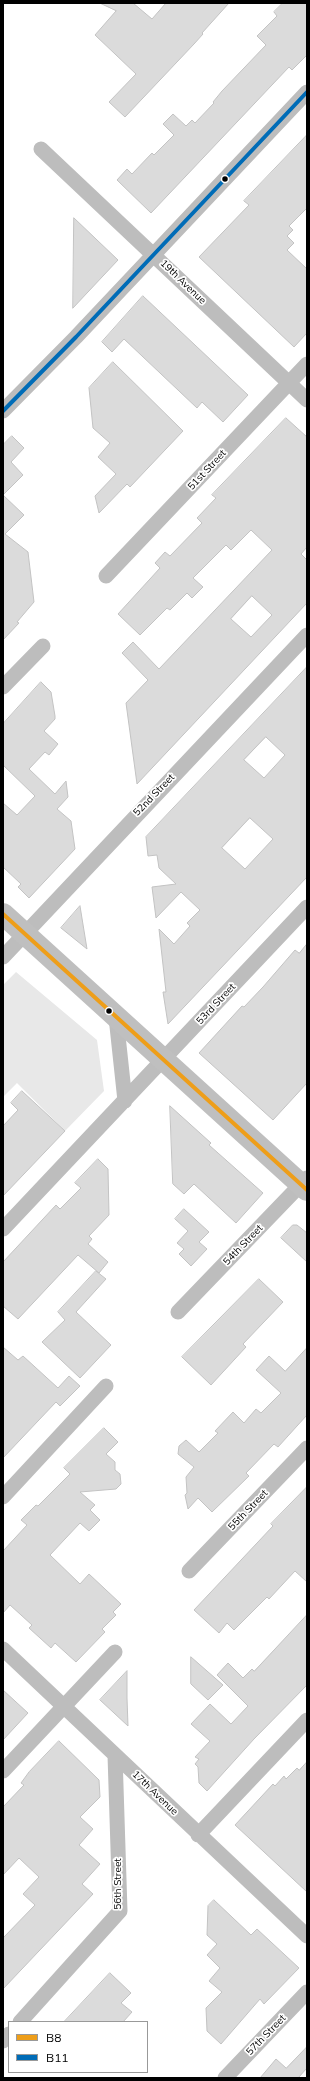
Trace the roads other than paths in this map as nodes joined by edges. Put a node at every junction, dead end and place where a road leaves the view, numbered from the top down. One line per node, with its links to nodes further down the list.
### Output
1 (307, 92): 3 (street)
2 (41, 149): 3 (street, 19th Avenue)
3 (154, 254): 5 (street, 19th Avenue); 7 (street)
4 (307, 364): 5 (street, 51st Street)
5 (290, 383): 6 (street, 19th Avenue); 8 (street, 51st Street)
6 (307, 400)
7 (3, 411)
8 (106, 576)
9 (307, 635): 14 (street, 52nd Street)
10 (43, 646): 11 (street)
11 (3, 687)
12 (307, 907): 17 (street, 53rd Street)
13 (3, 914): 14 (street)
14 (25, 934): 15 (street, 52nd Street); 16 (street)
15 (3, 957)
16 (116, 1018): 17 (street); 18 (street)
17 (162, 1060): 18 (street, 53rd Street); 19 (street)
18 (125, 1101): 20 (street, 53rd Street)
19 (305, 1184): 21 (street, 54th Street)
20 (3, 1229)
21 (178, 1312)
22 (106, 1386): 24 (street)
23 (307, 1448): 25 (street, 55th Street)
24 (3, 1497)
25 (189, 1571)
26 (3, 1649): 28 (street, 17th Avenue)
27 (115, 1652): 28 (street)
28 (64, 1706): 30 (street, 17th Avenue); 31 (street)
29 (307, 1720): 32 (street)
30 (116, 1755): 32 (street, 17th Avenue); 35 (street, 56th Street)
31 (3, 1770)
32 (193, 1830): 33 (street, 17th Avenue)
33 (307, 1936)
34 (307, 1992): 36 (street, 57th Street)
35 (21, 2021)
36 (225, 2078)

